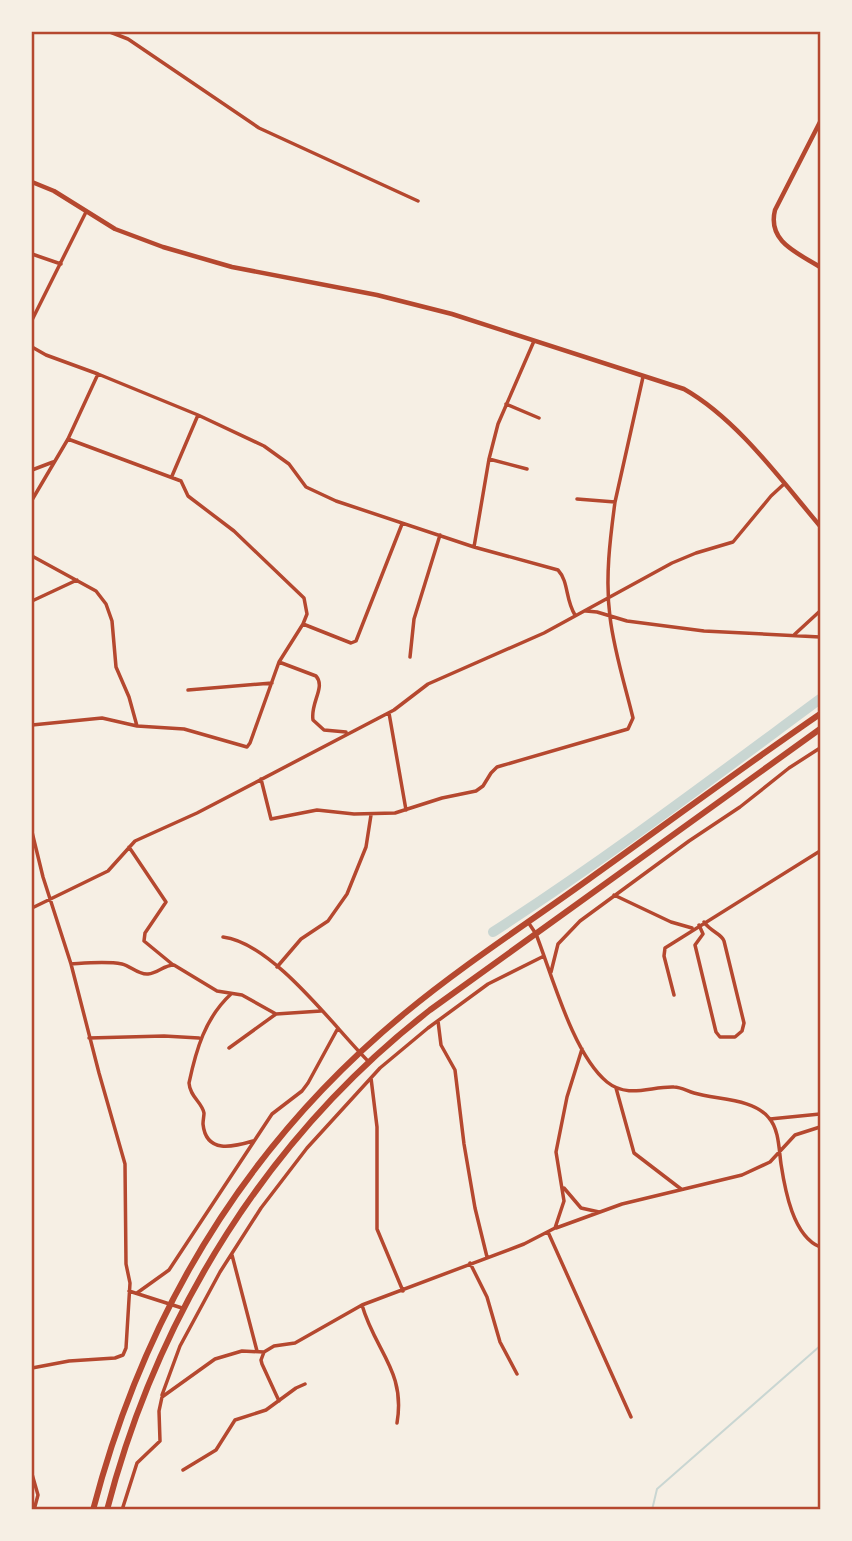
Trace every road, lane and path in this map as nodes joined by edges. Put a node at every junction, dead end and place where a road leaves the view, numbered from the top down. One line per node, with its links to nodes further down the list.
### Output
1 (110, 32): 4 (street)
2 (821, 122): 8 (street)
3 (32, 182): 5 (street)
4 (418, 201)
5 (86, 212): 7 (street); 10 (street)
6 (32, 254): 7 (street)
7 (61, 264): 9 (street)
8 (821, 267)
9 (32, 320)
10 (534, 341): 13 (street); 14 (street)
11 (32, 347): 12 (street)
12 (98, 374): 15 (street); 17 (street)
13 (644, 375): 23 (street); 26 (street)
14 (506, 404): 16 (street); 18 (street)
15 (198, 415): 22 (street); 27 (street)
16 (539, 418)
17 (68, 439): 19 (street); 22 (street)
18 (489, 459): 20 (street); 30 (street)
19 (55, 461): 21 (street); 24 (street)
20 (527, 469)
21 (32, 470)
22 (172, 476): 39 (street)
23 (784, 484): 28 (street); 33 (street)
24 (32, 499)
25 (577, 499): 26 (street)
26 (615, 502): 33 (street)
27 (402, 524): 29 (street); 39 (street)
28 (821, 526)
29 (440, 535): 30 (street); 42 (street)
30 (474, 547): 37 (street)
31 (32, 556): 32 (street)
32 (77, 579): 34 (street); 49 (street)
33 (608, 597): 35 (street); 38 (street)
34 (32, 601)
35 (584, 611): 37 (street); 38 (street)
36 (821, 611): 40 (street)
37 (575, 615): 46 (street)
38 (610, 616): 40 (street); 54 (street)
39 (303, 624): 43 (street)
40 (793, 635): 41 (street)
41 (821, 637)
42 (410, 657)
43 (279, 662): 44 (street); 51 (street)
44 (272, 683): 45 (street); 49 (street)
45 (188, 690)
46 (389, 713): 51 (street); 54 (street)
47 (821, 713): 62 (main road)
48 (32, 725): 49 (street)
49 (137, 726)
50 (821, 729): 64 (main road)
51 (349, 732): 53 (street)
52 (821, 748): 59 (street)
53 (261, 779): 55 (street); 57 (street)
54 (406, 810): 55 (street)
55 (371, 815): 71 (street)
56 (32, 832): 60 (street)
57 (129, 847): 60 (street); 70 (street)
58 (821, 851): 63 (street)
59 (614, 895): 63 (street); 72 (street)
60 (49, 898): 61 (street); 69 (street)
61 (32, 908)
62 (528, 922): 64 (street); 66 (main road)
63 (699, 925): 63 (street); 74 (street)
64 (536, 934): 67 (street); 68 (main road)
65 (223, 937): 71 (street)
66 (488, 951): 68 (main road); 83 (main road)
67 (544, 956): 72 (street); 77 (street)
68 (496, 962): 84 (main road)
69 (71, 964): 70 (street); 79 (street)
70 (174, 965): 73 (street)
71 (277, 967): 75 (street)
72 (551, 974): 82 (street)
73 (232, 993): 76 (street); 80 (street)
74 (674, 995)
75 (323, 1011): 76 (street); 78 (street)
76 (276, 1014): 81 (street)
77 (438, 1021): 85 (street); 99 (street)
78 (338, 1028): 83 (street); 90 (street)
79 (89, 1038): 80 (street); 101 (street)
80 (200, 1038): 90 (street)
81 (229, 1048)
82 (582, 1049): 86 (street); 92 (street)
83 (360, 1053): 84 (street); 104 (main road)
84 (370, 1063): 106 (main road)
85 (371, 1077): 98 (street); 102 (street)
86 (616, 1088): 88 (street); 93 (street)
87 (821, 1114): 88 (street)
88 (770, 1119): 91 (street)
89 (821, 1127): 91 (street)
90 (255, 1140): 103 (street)
91 (779, 1152): 93 (street); 97 (street)
92 (562, 1186): 94 (street); 95 (street)
93 (681, 1189): 94 (street)
94 (601, 1212): 95 (street)
95 (555, 1228): 96 (street)
96 (548, 1232): 99 (street); 114 (street)
97 (821, 1247)
98 (232, 1254): 107 (street); 112 (street)
99 (487, 1257): 100 (street)
100 (470, 1263): 102 (street); 110 (street)
101 (130, 1291): 103 (street); 109 (street)
102 (403, 1291): 105 (street)
103 (137, 1293): 104 (street)
104 (170, 1303): 106 (street); 118 (main road)
105 (362, 1305): 108 (street); 115 (street)
106 (182, 1308): 123 (main road)
107 (257, 1351): 108 (street); 112 (street)
108 (264, 1352): 113 (street)
109 (32, 1368)
110 (517, 1374)
111 (306, 1384): 113 (street)
112 (162, 1397): 124 (street)
113 (279, 1401): 116 (street)
114 (631, 1417)
115 (397, 1423)
116 (183, 1470)
117 (32, 1474): 119 (street)
118 (97, 1496): 121 (main road); 122 (main road)
119 (33, 1503): 120 (street)
120 (34, 1510)
121 (87, 1510)
122 (93, 1510)
123 (107, 1510)
124 (122, 1510)

